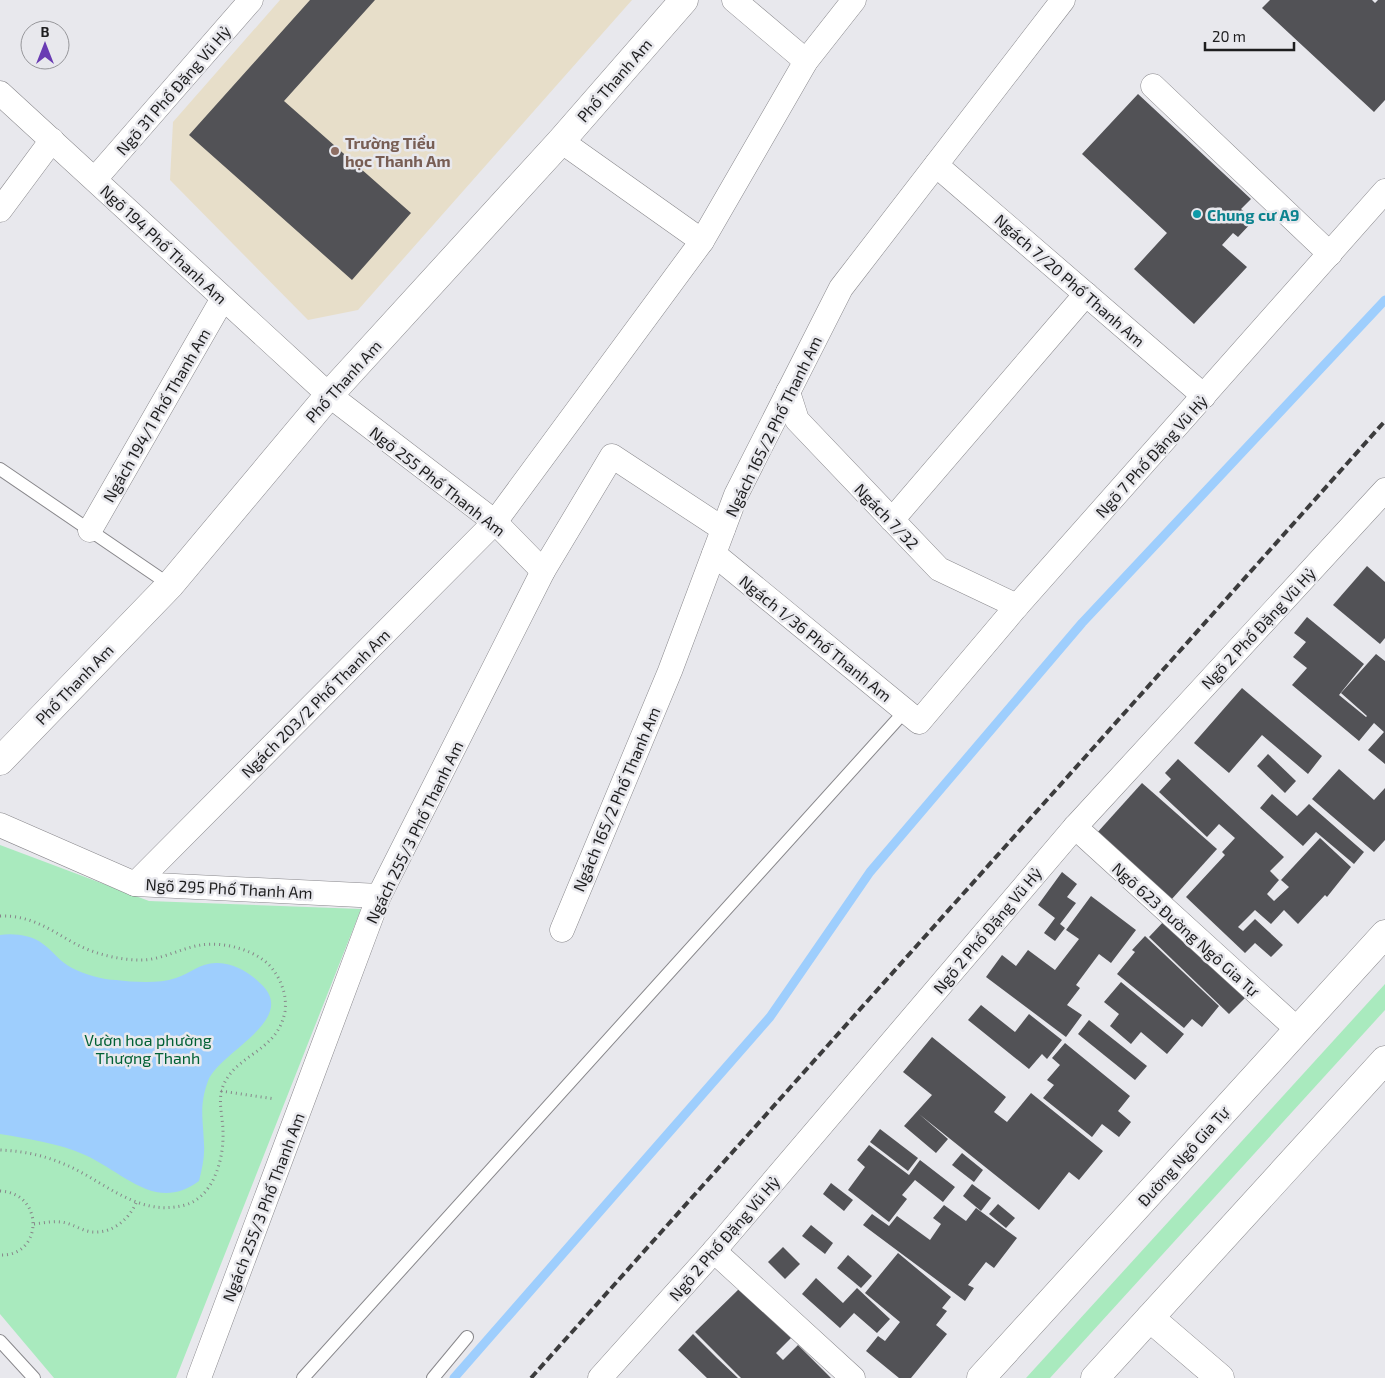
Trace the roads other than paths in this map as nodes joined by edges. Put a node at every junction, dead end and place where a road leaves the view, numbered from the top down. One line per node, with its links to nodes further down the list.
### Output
1 (251, 0): 12 (street, Ngõ 31 Phố Đặng Vũ Hỷ)
2 (684, 0): 10 (street, Phố Thanh Am)
3 (734, 0): 6 (street)
4 (854, 0): 6 (street, Ngách 203/2 Phố Thanh Am)
5 (1063, 0): 11 (street, Ngách 165/2 Phố Thanh Am)
6 (806, 61): 15 (street, Ngách 203/2 Phố Thanh Am)
7 (1153, 86): 16 (street)
8 (0, 93): 9 (street, Ngõ 194 Phố Thanh Am)
9 (52, 140): 12 (street, Ngõ 194 Phố Thanh Am); 14 (street)
10 (561, 140): 15 (street); 20 (street, Phố Thanh Am)
11 (936, 165): 17 (street, Ngách 7/20 Phố Thanh Am); 19 (street, Ngách 165/2 Phố Thanh Am)
12 (95, 179): 18 (street, Ngõ 194 Phố Thanh Am)
13 (1385, 191): 16 (street, Ngõ 7 Phố Đặng Vũ Hỷ)
14 (0, 210)
15 (702, 241): 25 (street, Ngách 203/2 Phố Thanh Am)
16 (1330, 254): 21 (street, Ngõ 7 Phố Đặng Vũ Hỷ)
17 (1086, 294): 21 (street, Ngách 7/20 Phố Thanh Am); 24 (street)
18 (222, 300): 20 (street, Ngõ 194 Phố Thanh Am); 27 (street, Ngách 194/1 Phố Thanh Am)
19 (788, 392): 24 (street, Ngách 7/32); 26 (street, Ngách 165/2 Phố Thanh Am)
20 (329, 395): 25 (street, Ngõ 255 Phố Thanh Am); 30 (street, Phố Thanh Am)
21 (1204, 396): 31 (street, Ngõ 7 Phố Đặng Vũ Hỷ)
22 (0, 469): 27 (lane)
23 (1385, 490): 35 (street, Ngõ 2 Phố Đặng Vũ Hỷ)
24 (892, 520): 31 (street, Ngách 7/32)
25 (495, 522): 29 (street, Ngõ 255 Phố Thanh Am); 36 (street, Ngách 203/2 Phố Thanh Am)
26 (723, 529): 28 (street, Ngách 165/2 Phố Thanh Am); 29 (street, Ngách 255/3 Phố Thanh Am)
27 (90, 530): 30 (lane)
28 (714, 554): 32 (street, Ngách 1/36 Phố Thanh Am); 38 (street, Ngách 165/2 Phố Thanh Am)
29 (543, 571): 37 (street, Ngách 255/3 Phố Thanh Am)
30 (170, 585): 33 (street, Phố Thanh Am)
31 (1017, 606): 32 (street, Ngõ 7 Phố Đặng Vũ Hỷ)
32 (912, 716): 48 (lane)
33 (0, 760)
34 (0, 825): 36 (street, Ngõ 295 Phố Thanh Am)
35 (1075, 827): 40 (street, Ngõ 623 Đường Ngô Gia Tự); 42 (street, Ngõ 2 Phố Đặng Vũ Hỷ)
36 (135, 884): 37 (street, Ngõ 295 Phố Thanh Am)
37 (379, 896): 47 (street, Ngách 255/3 Phố Thanh Am)
38 (562, 930)
39 (1385, 934): 40 (street, Đường Ngô Gia Tự)
40 (1298, 1030): 52 (street, Đường Ngô Gia Tự)
41 (1385, 1060): 43 (street)
42 (714, 1251): 50 (street, Ngõ 2 Phố Đặng Vũ Hỷ); 51 (street)
43 (1150, 1318): 53 (street); 54 (street)
44 (466, 1337): 49 (lane)
45 (0, 1341): 46 (lane)
46 (34, 1378)
47 (199, 1378)
48 (303, 1378)
49 (433, 1378)
50 (600, 1378)
51 (853, 1378)
52 (981, 1378)
53 (1095, 1378)
54 (1220, 1378)

